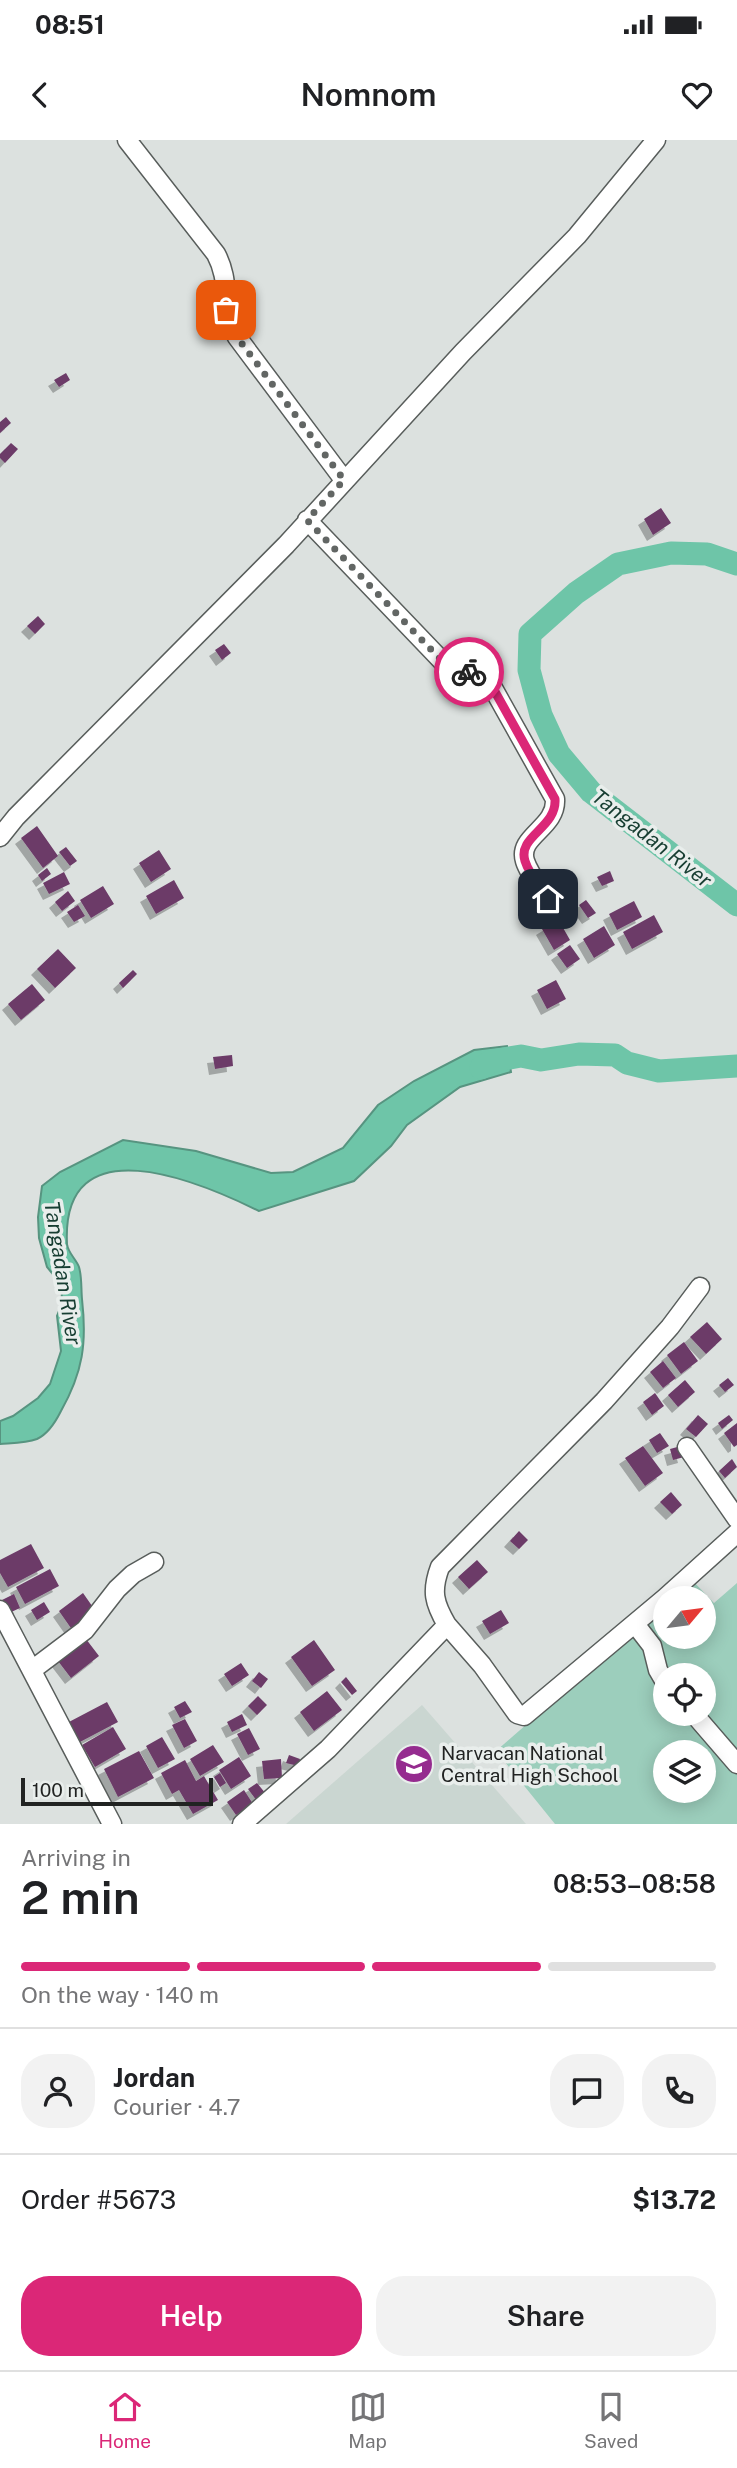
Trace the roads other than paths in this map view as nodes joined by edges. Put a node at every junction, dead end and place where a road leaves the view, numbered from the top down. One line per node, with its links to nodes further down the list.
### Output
1 (127, 140): 3 (street)
2 (656, 140): 3 (street)
3 (344, 480): 4 (street)
4 (307, 520): 5 (street); 6 (street)
5 (0, 837)
6 (548, 899)
7 (700, 1287): 16 (street)
8 (687, 1447): 9 (street)
9 (737, 1519)
10 (737, 1533): 12 (street)
11 (154, 1562): 18 (street)
12 (678, 1586)
13 (653, 1608): 15 (street)
14 (0, 1610): 18 (street)
15 (635, 1624): 16 (street); 17 (street)
16 (447, 1625): 22 (street)
17 (657, 1663)
18 (32, 1670): 21 (street)
19 (704, 1726): 20 (street)
20 (737, 1764)
21 (112, 1824)
22 (242, 1824)

